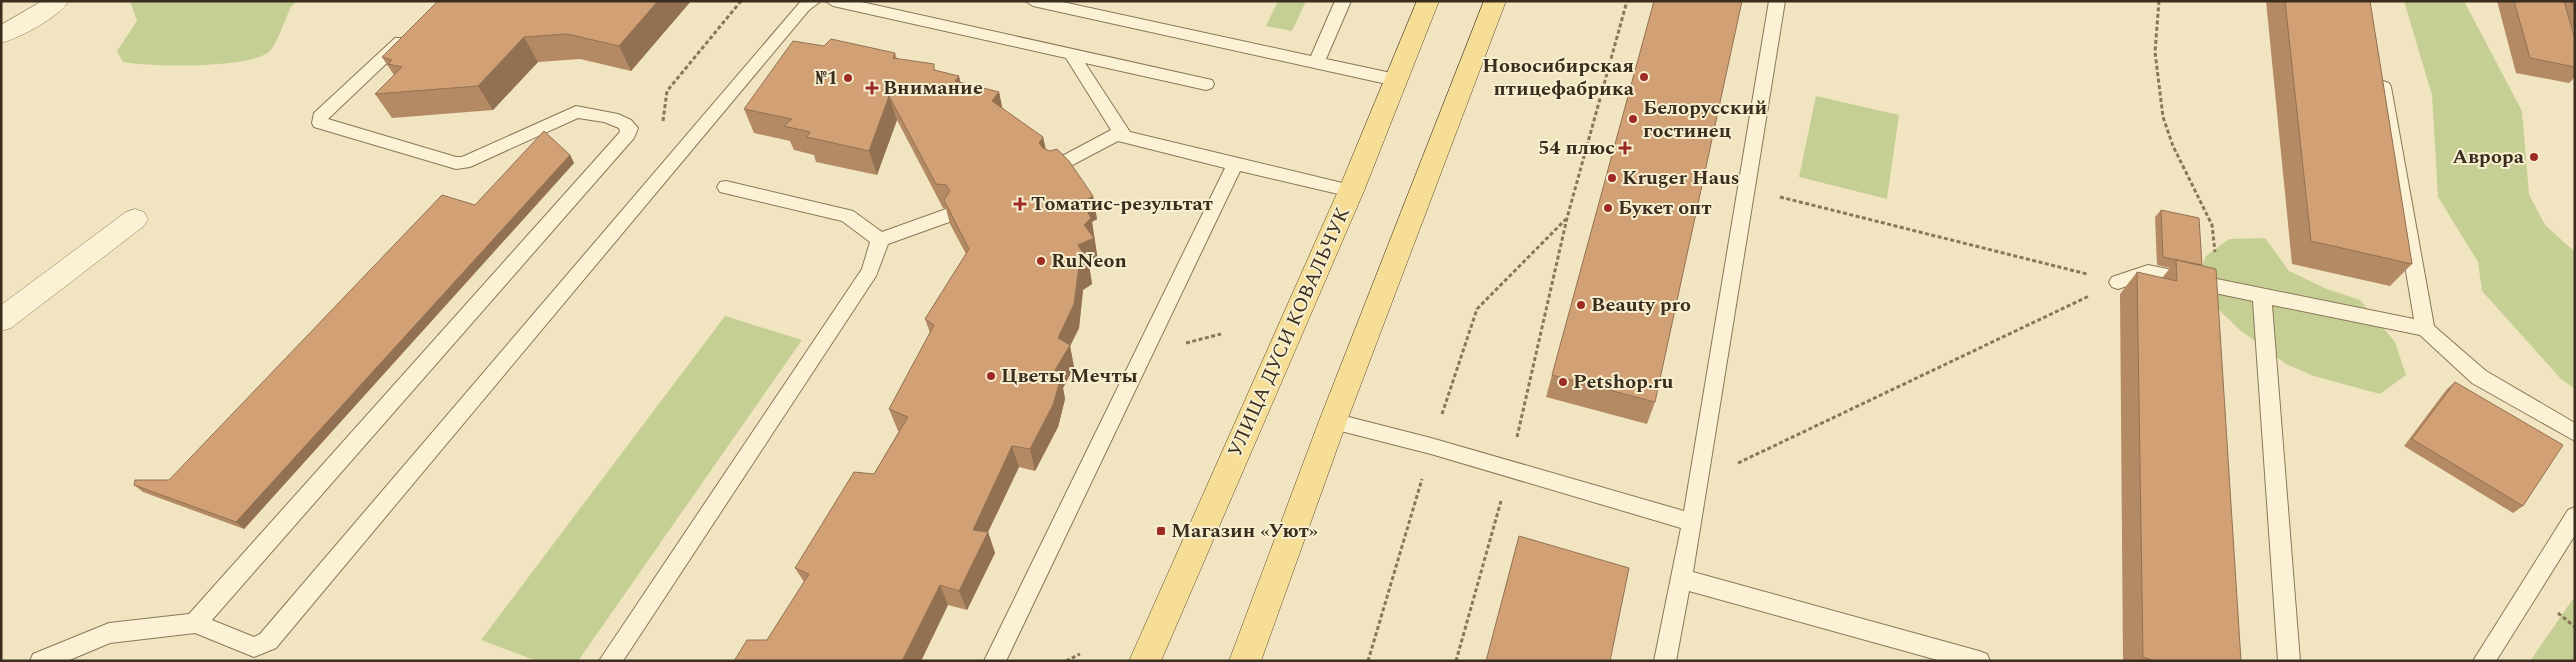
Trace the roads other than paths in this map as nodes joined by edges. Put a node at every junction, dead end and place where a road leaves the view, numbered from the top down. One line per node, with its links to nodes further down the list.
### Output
1 (58, 1): 10 (street)
2 (813, 1): 33 (lane)
3 (833, 1): 11 (lane)
4 (1033, 1): 12 (lane)
5 (1344, 1): 12 (lane)
6 (1428, 1): 14 (main road, УЛИЦА ДУСИ КОВАЛЬЧУК)
7 (1495, 1): 28 (main road)
8 (1776, 1): 31 (lane)
9 (417, 27): 33 (lane)
10 (1, 35)
11 (1071, 54): 15 (lane); 16 (lane)
12 (1316, 62): 14 (lane)
13 (2380, 71): 27 (lane)
14 (1396, 80): 20 (main road, УЛИЦА ДУСИ КОВАЛЬЧУК)
15 (1206, 84)
16 (1120, 133): 17 (lane); 18 (lane)
17 (1235, 164): 20 (lane); 36 (lane)
18 (1055, 167)
19 (726, 187): 23 (lane)
20 (1351, 191): 37 (main road, УЛИЦА ДУСИ КОВАЛЬЧУК)
21 (946, 216): 23 (lane)
22 (135, 219): 26 (street)
23 (880, 240): 35 (lane)
24 (2118, 282): 25 (lane)
25 (2262, 296): 27 (lane); 41 (lane)
26 (1, 320)
27 (2425, 329): 29 (lane)
28 (1334, 421): 31 (lane); 38 (main road)
29 (2575, 432)
30 (2575, 516): 42 (lane)
31 (1692, 522): 32 (lane)
32 (1682, 579): 39 (lane); 40 (lane)
33 (195, 624): 34 (lane)
34 (41, 661)
35 (610, 661)
36 (995, 661)
37 (1145, 661)
38 (1245, 661)
39 (1665, 661)
40 (1979, 661)
41 (2289, 661)
42 (2484, 661)

